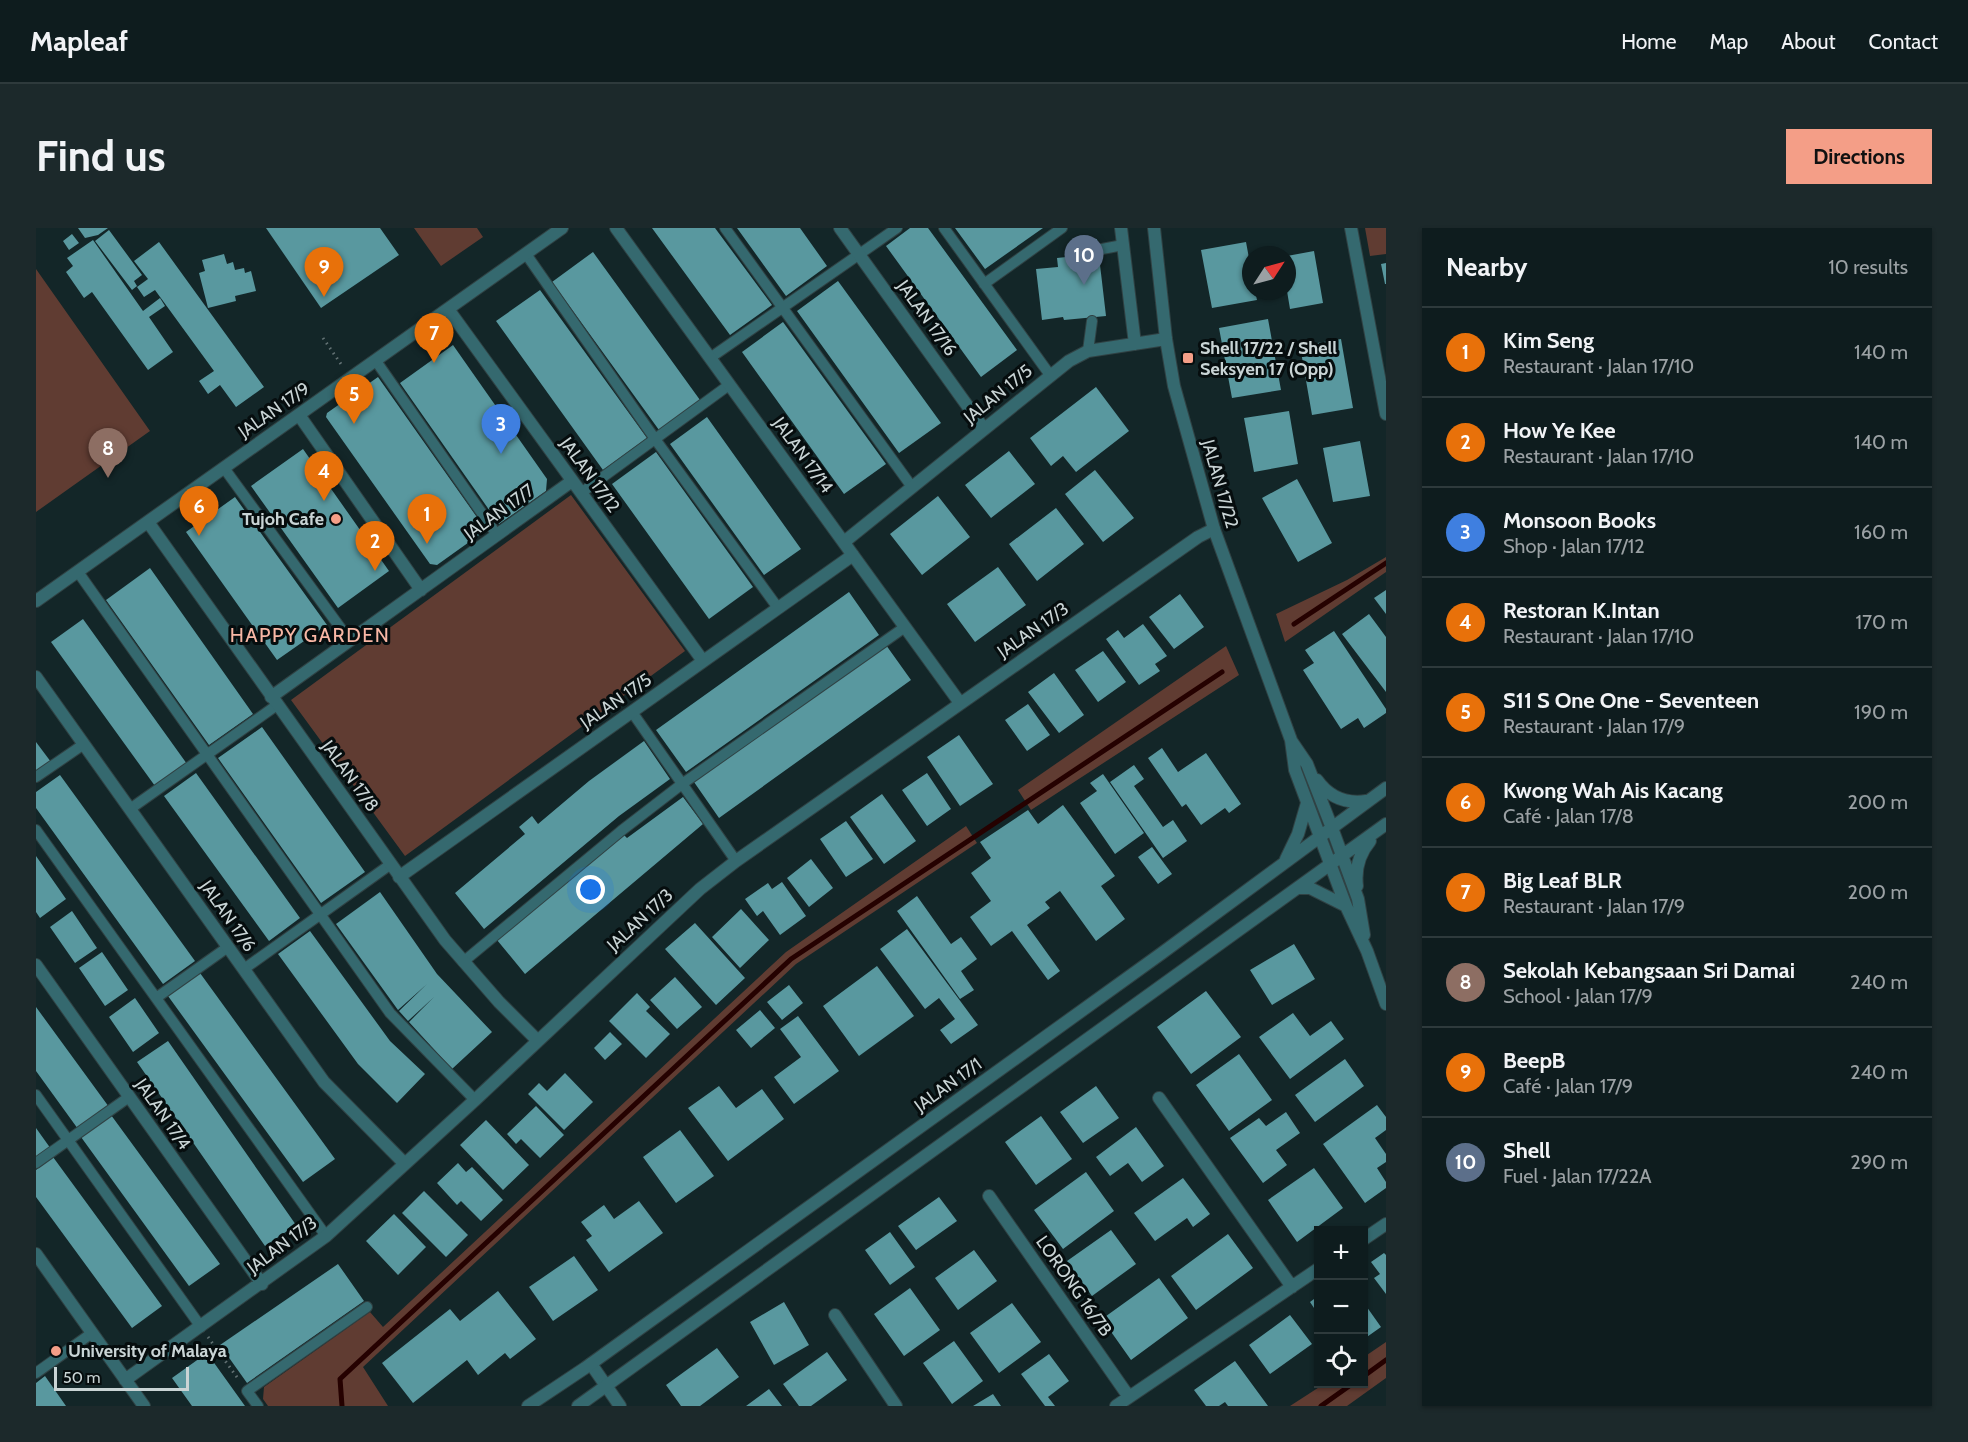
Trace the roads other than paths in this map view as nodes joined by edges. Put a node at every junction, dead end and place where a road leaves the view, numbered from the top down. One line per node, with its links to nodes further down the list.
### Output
1 (562, 228): 13 (street, JALAN 17/9)
2 (616, 228): 22 (street, JALAN 17/14)
3 (725, 228): 16 (lane)
4 (840, 228): 14 (street, JALAN 17/16)
5 (897, 228): 14 (lane)
6 (944, 228): 15 (lane)
7 (1062, 228): 15 (lane)
8 (1121, 228): 11 (street)
9 (1154, 228): 19 (street, JALAN 17/22)
10 (1351, 228): 26 (street)
11 (1123, 245): 12 (lane); 20 (street)
12 (1102, 249)
13 (526, 254): 17 (street, JALAN 17/9); 29 (lane)
14 (859, 254): 16 (lane); 28 (street, JALAN 17/16)
15 (984, 284): 24 (lane)
16 (783, 308): 22 (lane); 32 (lane)
17 (448, 309): 23 (street, JALAN 17/9); 31 (street, JALAN 17/12)
18 (1092, 321): 21 (lane)
19 (1166, 339): 20 (street, JALAN 17/5); 35 (street, JALAN 17/22)
20 (1135, 344): 21 (street, JALAN 17/5)
21 (1088, 351): 24 (street, JALAN 17/5)
22 (710, 358): 25 (street, JALAN 17/14)
23 (376, 360): 27 (street, JALAN 17/9); 36 (lane)
24 (1050, 375): 28 (street, JALAN 17/5)
25 (729, 385): 29 (lane); 37 (street, JALAN 17/14)
26 (1386, 414)
27 (299, 415): 30 (street, JALAN 17/9); 40 (street)
28 (984, 429): 32 (street, JALAN 17/5)
29 (655, 439): 33 (lane); 42 (lane)
30 (224, 468): 34 (street, JALAN 17/9); 44 (lane)
31 (572, 481): 33 (street, JALAN 17/12); 36 (street, JALAN 17/7)
32 (912, 487): 37 (street, JALAN 17/5)
33 (581, 493): 45 (street, JALAN 17/12)
34 (148, 522): 39 (street, JALAN 17/9); 47 (street, JALAN 17/8)
35 (1214, 529): 48 (street, JALAN 17/3); 50 (street, JALAN 17/22)
36 (497, 535): 40 (street, JALAN 17/7)
37 (844, 542): 38 (street, JALAN 17/14)
38 (853, 555): 42 (street, JALAN 17/5); 43 (street, JALAN 17/14)
39 (78, 572): 41 (street, JALAN 17/9); 52 (lane)
40 (421, 590): 44 (street, JALAN 17/7)
41 (36, 602)
42 (778, 608): 45 (street, JALAN 17/5)
43 (905, 627): 48 (street, JALAN 17/14); 55 (lane)
44 (350, 640): 47 (street, JALAN 17/7)
45 (703, 662): 49 (street, JALAN 17/5)
46 (36, 677): 51 (street, JALAN 17/6)
47 (274, 701): 52 (lane); 67 (street, JALAN 17/8)
48 (960, 702): 65 (street, JALAN 17/3)
49 (632, 712): 55 (lane); 69 (street, JALAN 17/5)
50 (1291, 740): 53 (street, JALAN 17/22); 58 (street, JALAN 17/22)
51 (84, 744): 54 (lane); 59 (street, JALAN 17/6)
52 (207, 754): 59 (lane); 73 (lane)
53 (1306, 764): 57 (street); 61 (street, JALAN 17/22)
54 (36, 777)
55 (682, 784): 65 (lane); 76 (lane)
56 (1386, 788): 57 (street, JALAN 17/1)
57 (1368, 801): 61 (street, JALAN 17/1)
58 (1307, 803): 63 (street, JALAN 17/22); 66 (street)
59 (130, 809): 74 (street, JALAN 17/6)
60 (1386, 824): 64 (street); 71 (street)
61 (1332, 828): 63 (street, JALAN 17/1); 64 (street, JALAN 17/22)
62 (36, 830): 79 (lane)
63 (1320, 837): 66 (street, JALAN 17/1); 68 (street, JALAN 17/22)
64 (1342, 857): 68 (street); 71 (street, JALAN 17/22)
65 (736, 861): 81 (street, JALAN 17/3)
66 (1284, 863): 101 (street, JALAN 17/1)
67 (391, 864): 69 (street, JALAN 17/8); 73 (lane)
68 (1330, 865): 70 (street); 72 (street, JALAN 17/22)
69 (399, 877): 76 (street, JALAN 17/8)
70 (1299, 888): 72 (street); 104 (street)
71 (1358, 899): 75 (street)
72 (1346, 906): 75 (street, JALAN 17/22)
73 (320, 915): 78 (lane); 85 (lane)
74 (228, 947): 78 (street, JALAN 17/6); 79 (lane)
75 (1367, 951): 80 (street)
76 (463, 962): 81 (street, JALAN 17/8)
77 (36, 965): 83 (street, JALAN 17/4)
78 (244, 969): 88 (street, JALAN 17/6)
79 (156, 998): 91 (lane)
80 (1386, 1004)
81 (537, 1040): 85 (street, JALAN 17/3)
82 (36, 1095): 86 (lane)
83 (129, 1097): 86 (lane); 95 (street, JALAN 17/4)
84 (1159, 1098): 96 (street)
85 (475, 1100): 88 (street, JALAN 17/3)
86 (68, 1140): 87 (lane); 99 (lane)
87 (36, 1163)
88 (405, 1164): 91 (street, JALAN 17/3)
89 (989, 1196): 105 (street, LORONG 16/7B)
90 (1386, 1224): 92 (street)
91 (326, 1236): 95 (street, JALAN 17/3)
92 (1368, 1236)
93 (36, 1254): 100 (street)
94 (1314, 1272): 96 (street)
95 (262, 1284): 99 (street, JALAN 17/3)
96 (1292, 1287): 105 (street)
97 (367, 1307): 107 (lane)
98 (835, 1315): 111 (street)
99 (201, 1327): 103 (street, JALAN 17/3)
100 (92, 1333): 102 (lane); 103 (street)
101 (591, 1364): 104 (street); 108 (street, JALAN 17/1)
102 (36, 1373)
103 (126, 1380): 106 (street)
104 (606, 1387): 109 (street); 110 (street)
105 (1129, 1397): 112 (street)
106 (144, 1406)
107 (258, 1406)
108 (528, 1406)
109 (578, 1406)
110 (620, 1406)
111 (896, 1406)
112 (1116, 1406)

